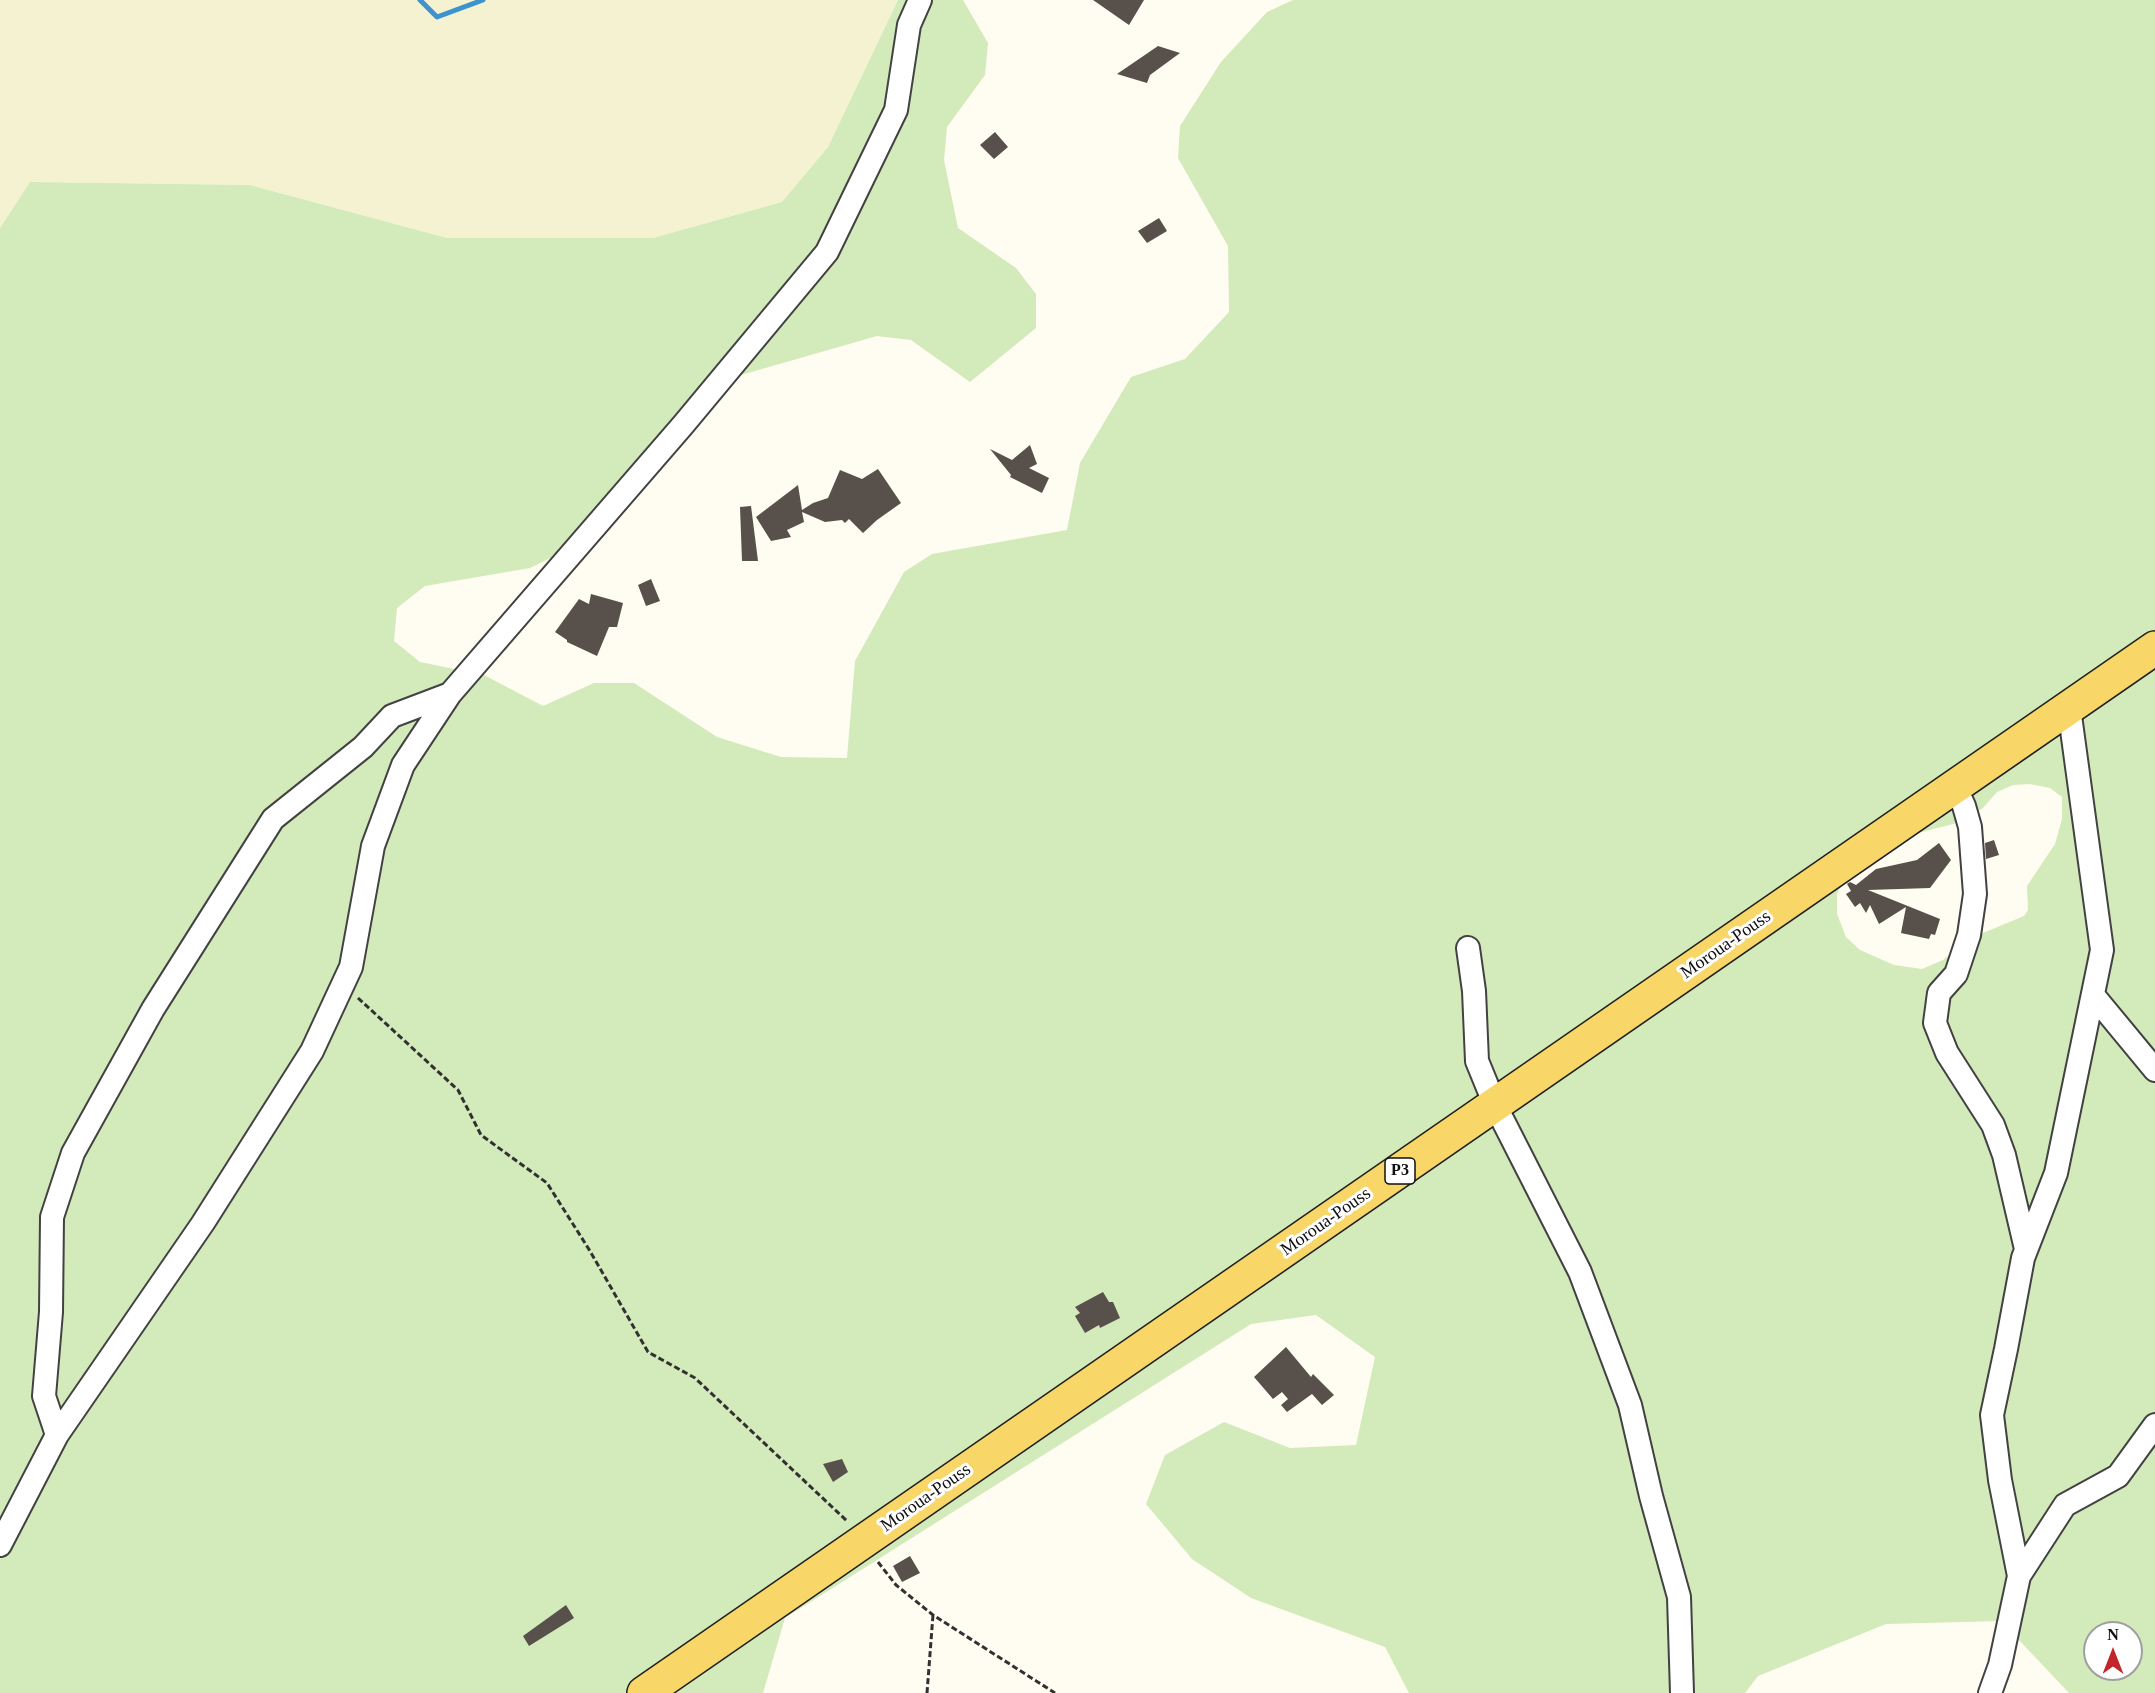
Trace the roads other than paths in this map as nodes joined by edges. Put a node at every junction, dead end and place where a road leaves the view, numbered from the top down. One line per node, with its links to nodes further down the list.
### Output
1 (920, 0): 3 (street)
2 (2155, 648): 4 (main road, Moroua-Pouss / P3)
3 (450, 694): 12 (street); 12 (street)
4 (2068, 708): 5 (main road, Moroua-Pouss / P3); 7 (street)
5 (1955, 786): 9 (main road, Moroua-Pouss / P3); 10 (street)
6 (1468, 948): 9 (street)
7 (2093, 995): 8 (street); 10 (street)
8 (2155, 1070)
9 (1495, 1105): 15 (main road, Moroua-Pouss / P3); 16 (street)
10 (2026, 1249): 14 (street)
11 (2155, 1425): 14 (street)
12 (57, 1435): 13 (street)
13 (0, 1545)
14 (2019, 1576): 17 (street)
15 (644, 1693)
16 (1682, 1693)
17 (1990, 1693)

